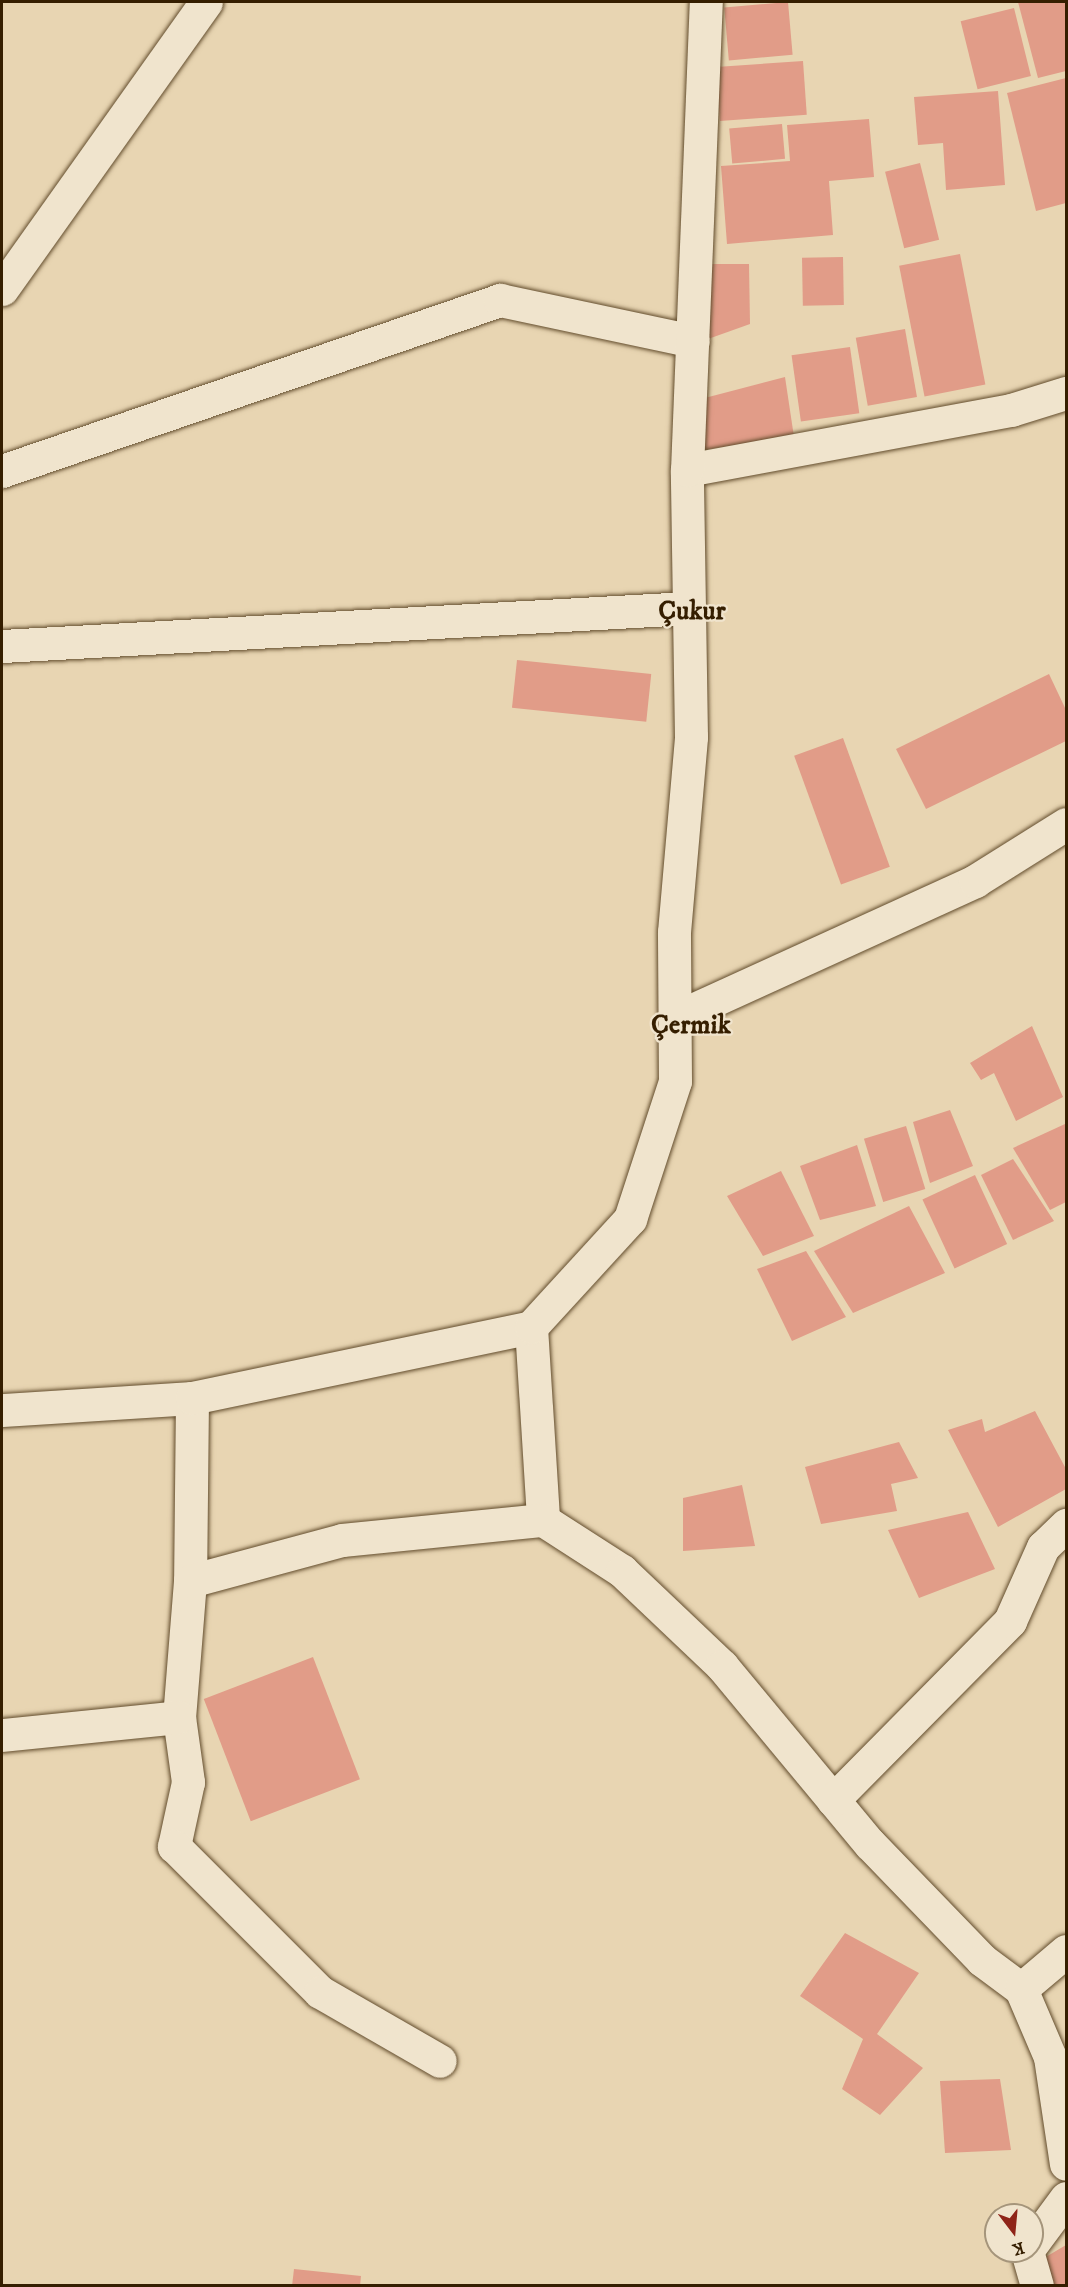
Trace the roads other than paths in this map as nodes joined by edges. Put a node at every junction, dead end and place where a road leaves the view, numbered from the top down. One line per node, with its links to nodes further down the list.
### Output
1 (206, 2): 3 (street)
2 (706, 2): 4 (street)
3 (2, 288)
4 (693, 341): 6 (street); 7 (street)
5 (1066, 393): 6 (street)
6 (687, 470): 8 (street)
7 (2, 471)
8 (689, 608): 9 (street); 11 (street)
9 (2, 646)
10 (1066, 824): 11 (street)
11 (675, 1018): 12 (street)
12 (531, 1327): 13 (street); 15 (street)
13 (192, 1398): 14 (street); 17 (street)
14 (2, 1410)
15 (543, 1520): 17 (street); 20 (street)
16 (1066, 1525): 20 (street)
17 (190, 1581): 18 (street)
18 (179, 1718): 19 (street); 24 (street)
19 (2, 1735)
20 (833, 1800): 22 (street)
21 (1066, 1951): 22 (street)
22 (1020, 1989): 23 (street)
23 (1058, 2052): 25 (street)
24 (440, 2061)
25 (1066, 2164)
26 (1066, 2198): 27 (street)
27 (1044, 2228)
28 (1030, 2263): 29 (street)
29 (1037, 2286)

